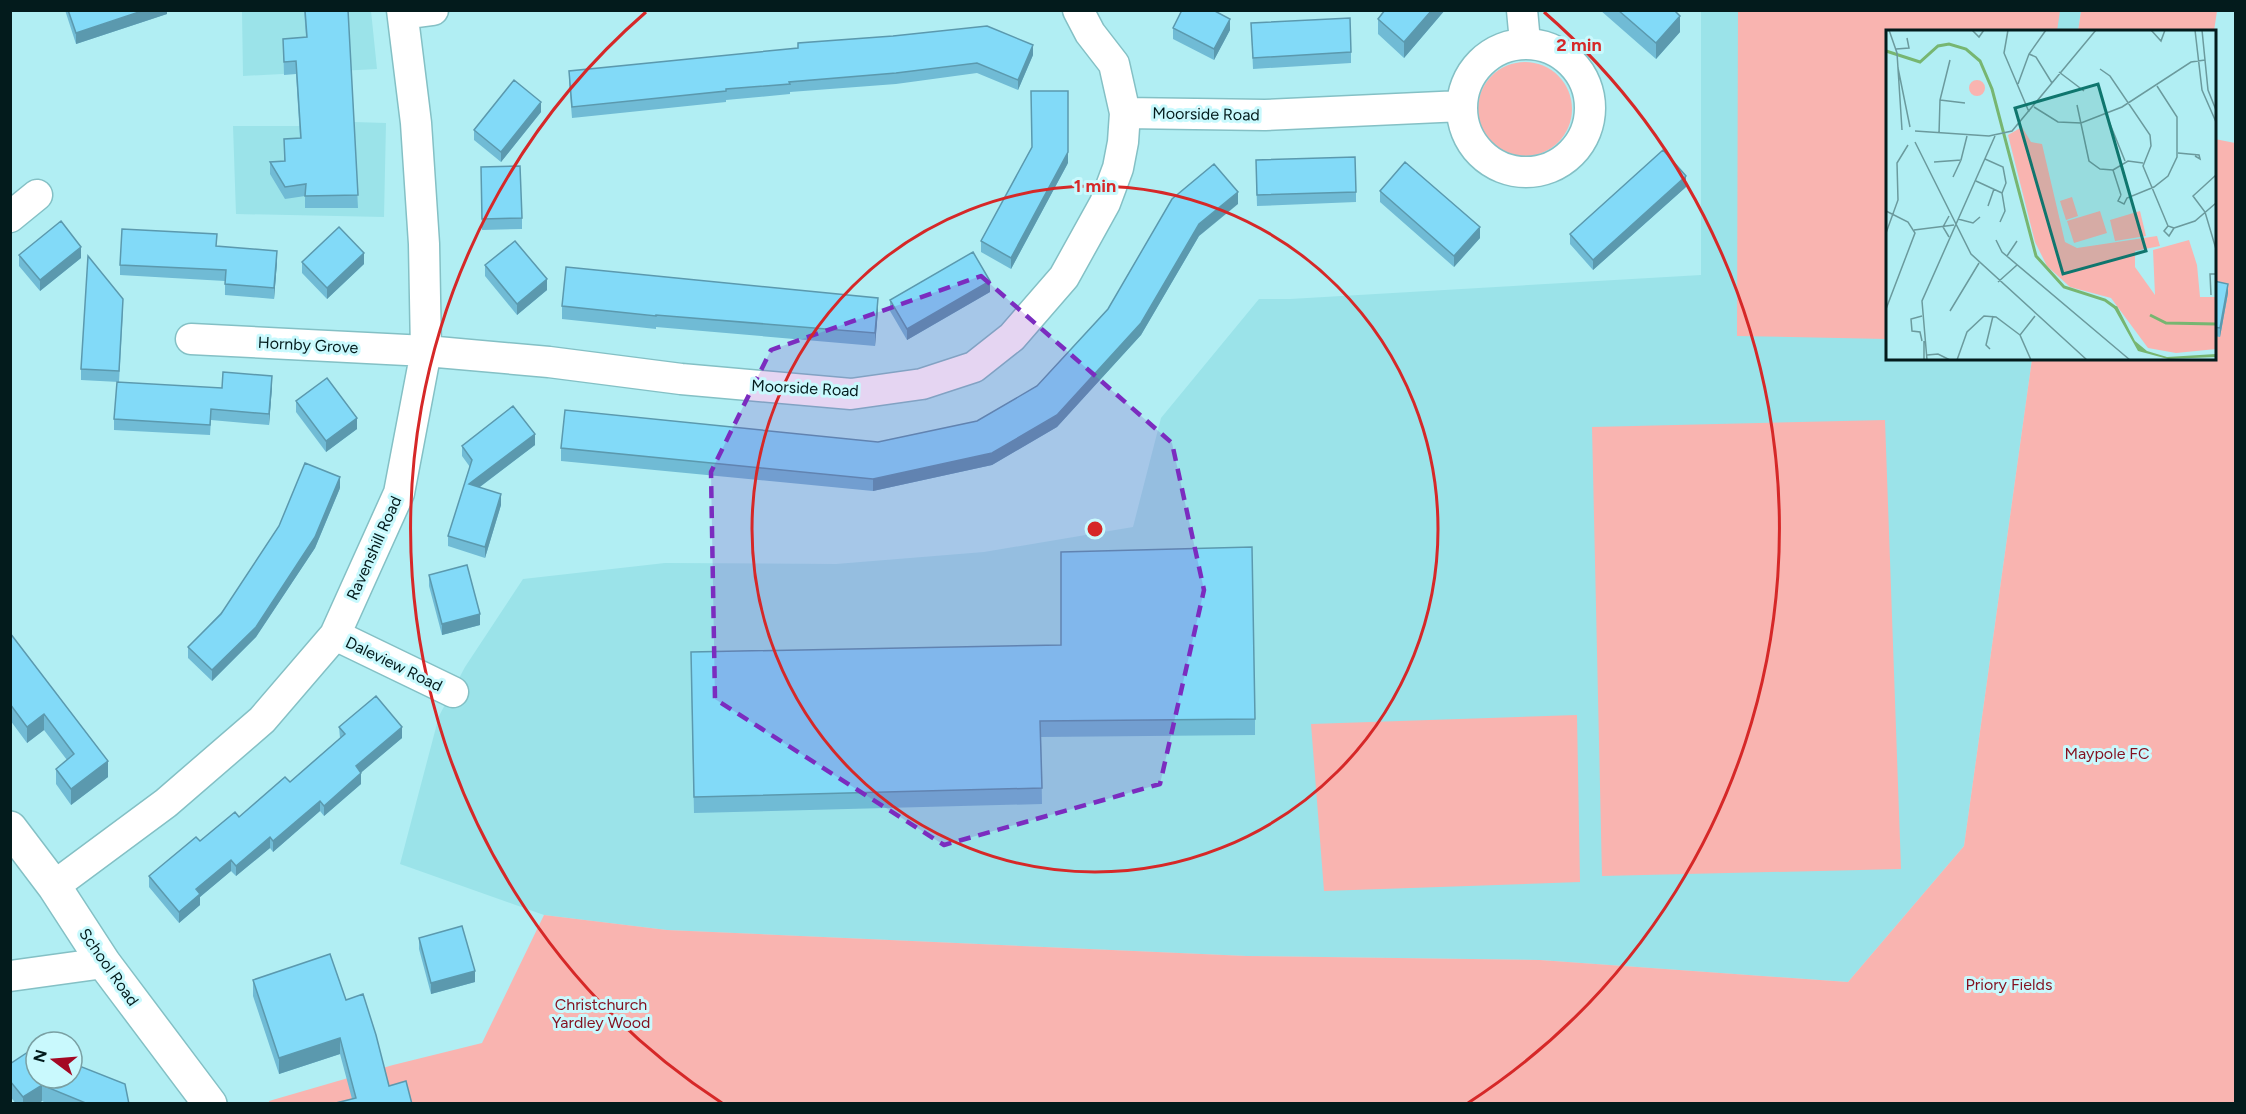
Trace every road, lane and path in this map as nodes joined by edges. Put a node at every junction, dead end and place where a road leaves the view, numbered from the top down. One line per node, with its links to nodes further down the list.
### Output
1 (433, 10): 4 (street)
2 (1078, 10): 7 (street)
3 (1522, 10): 5 (street)
4 (403, 12): 11 (street, Ravenshill Road)
5 (1525, 42): 6 (street); 6 (street)
6 (1461, 106): 7 (street, Moorside Road)
7 (1125, 113): 11 (street, Moorside Road)
8 (38, 195): 9 (street)
9 (10, 217)
10 (190, 339): 11 (street, Hornby Grove)
11 (426, 351): 12 (street, Ravenshill Road)
12 (335, 635): 13 (street, Daleview Road); 15 (street, Ravenshill Road)
13 (453, 692)
14 (10, 828): 15 (street, School Road)
15 (54, 886): 16 (street, School Road)
16 (104, 963): 17 (street); 18 (street, School Road)
17 (10, 976)
18 (210, 1104)

